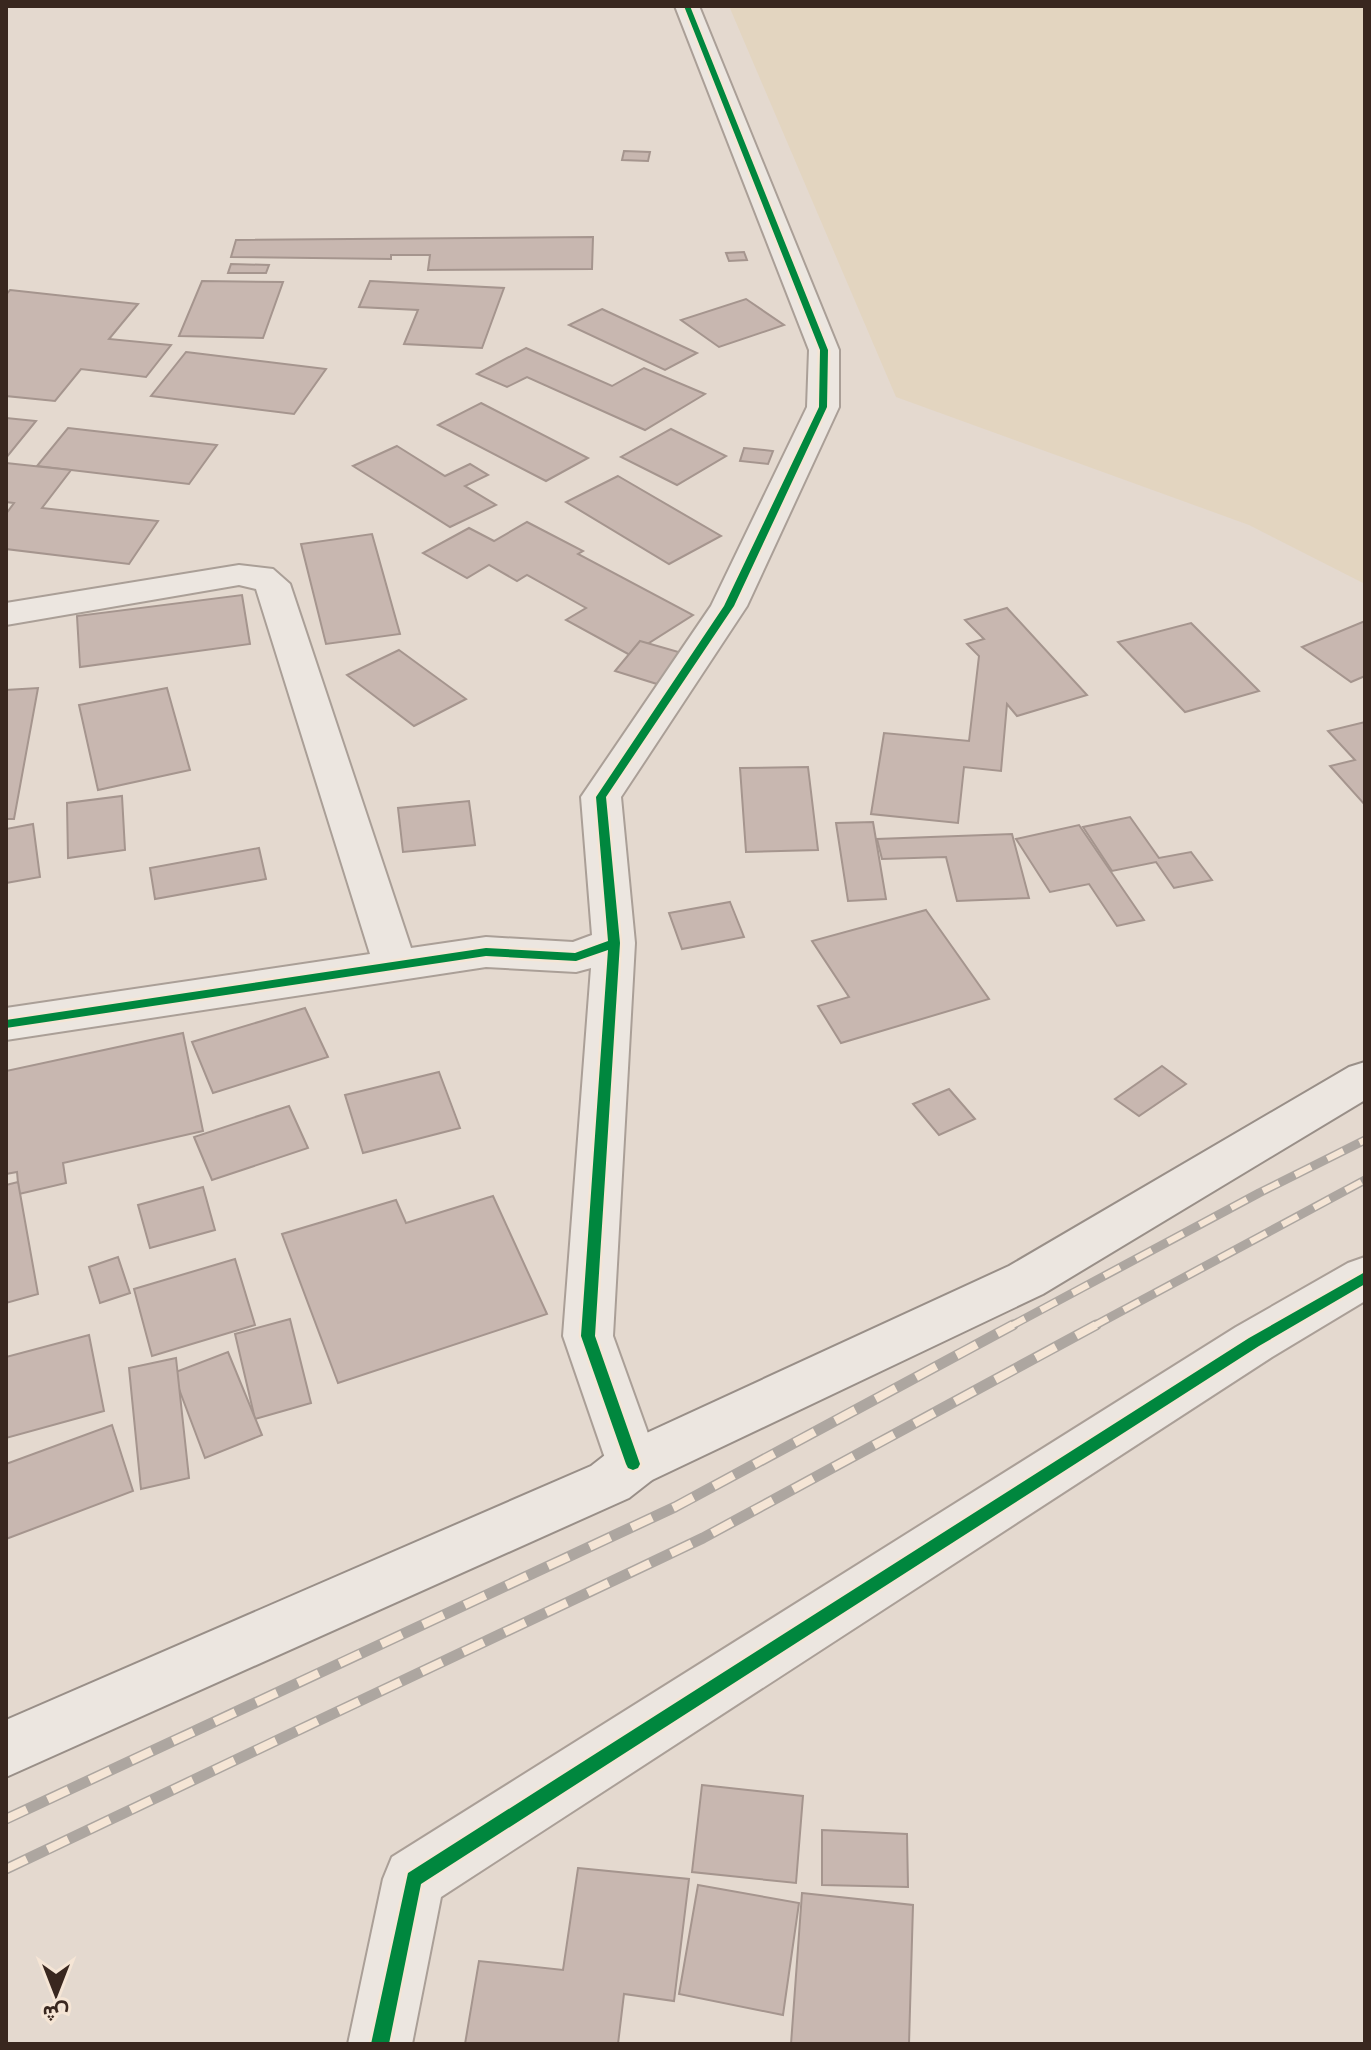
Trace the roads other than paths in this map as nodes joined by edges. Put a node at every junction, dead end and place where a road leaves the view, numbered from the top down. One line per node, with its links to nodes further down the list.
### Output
1 (687, 6): 3 (street)
2 (6, 614): 4 (street)
3 (614, 943): 4 (street); 8 (street)
4 (395, 966): 5 (street)
5 (6, 1024)
6 (1365, 1079): 8 (street)
7 (1365, 1277): 10 (street)
8 (633, 1464): 9 (street)
9 (6, 1749)
10 (380, 2044)

